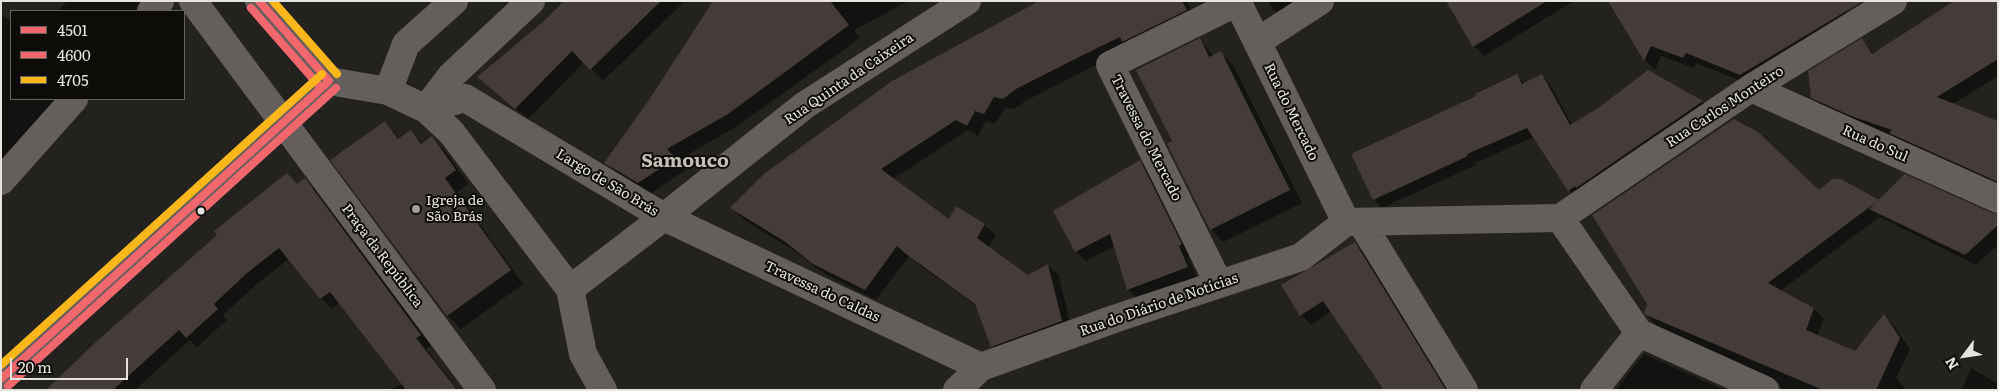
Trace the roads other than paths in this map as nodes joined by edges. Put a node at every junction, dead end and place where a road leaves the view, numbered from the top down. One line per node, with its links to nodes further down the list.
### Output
1 (193, 1): 15 (street, Praça da República)
2 (259, 1): 10 (street)
3 (454, 1): 12 (street)
4 (531, 1): 14 (street)
5 (967, 1): 18 (street, Rua Quinta da Caixeira)
6 (1320, 1): 9 (street)
7 (1893, 1): 11 (street, Rua Carlos Monteiro)
8 (1237, 2): 9 (street, Rua do Mercado); 21 (street, Travessa do Mercado)
9 (1257, 42): 20 (street, Rua do Mercado)
10 (329, 80): 12 (street); 15 (street)
11 (1751, 88): 17 (street, Rua do Sul); 19 (street, Rua Carlos Monteiro)
12 (388, 91): 14 (street)
13 (73, 100): 16 (street)
14 (426, 109): 18 (street, Largo de São Brás); 22 (street)
15 (283, 122): 25 (street); 26 (street, Praça da República)
16 (1, 181)
17 (1998, 199)
18 (664, 217): 22 (street, Largo de São Brás); 24 (street, Travessa do Caldas)
19 (1560, 218): 20 (street); 23 (street)
20 (1354, 222): 21 (street, Rua do Diário de Notícias); 29 (street, Rua do Mercado)
21 (1219, 284): 24 (street, Rua do Diário de Notícias)
22 (570, 289): 27 (street)
23 (1639, 333): 30 (street); 31 (street)
24 (981, 367): 28 (street, Rua do Diário de Notícias)
25 (1, 378)
26 (482, 390)
27 (603, 390)
28 (957, 390)
29 (1464, 390)
30 (1594, 390)
31 (1765, 390)

